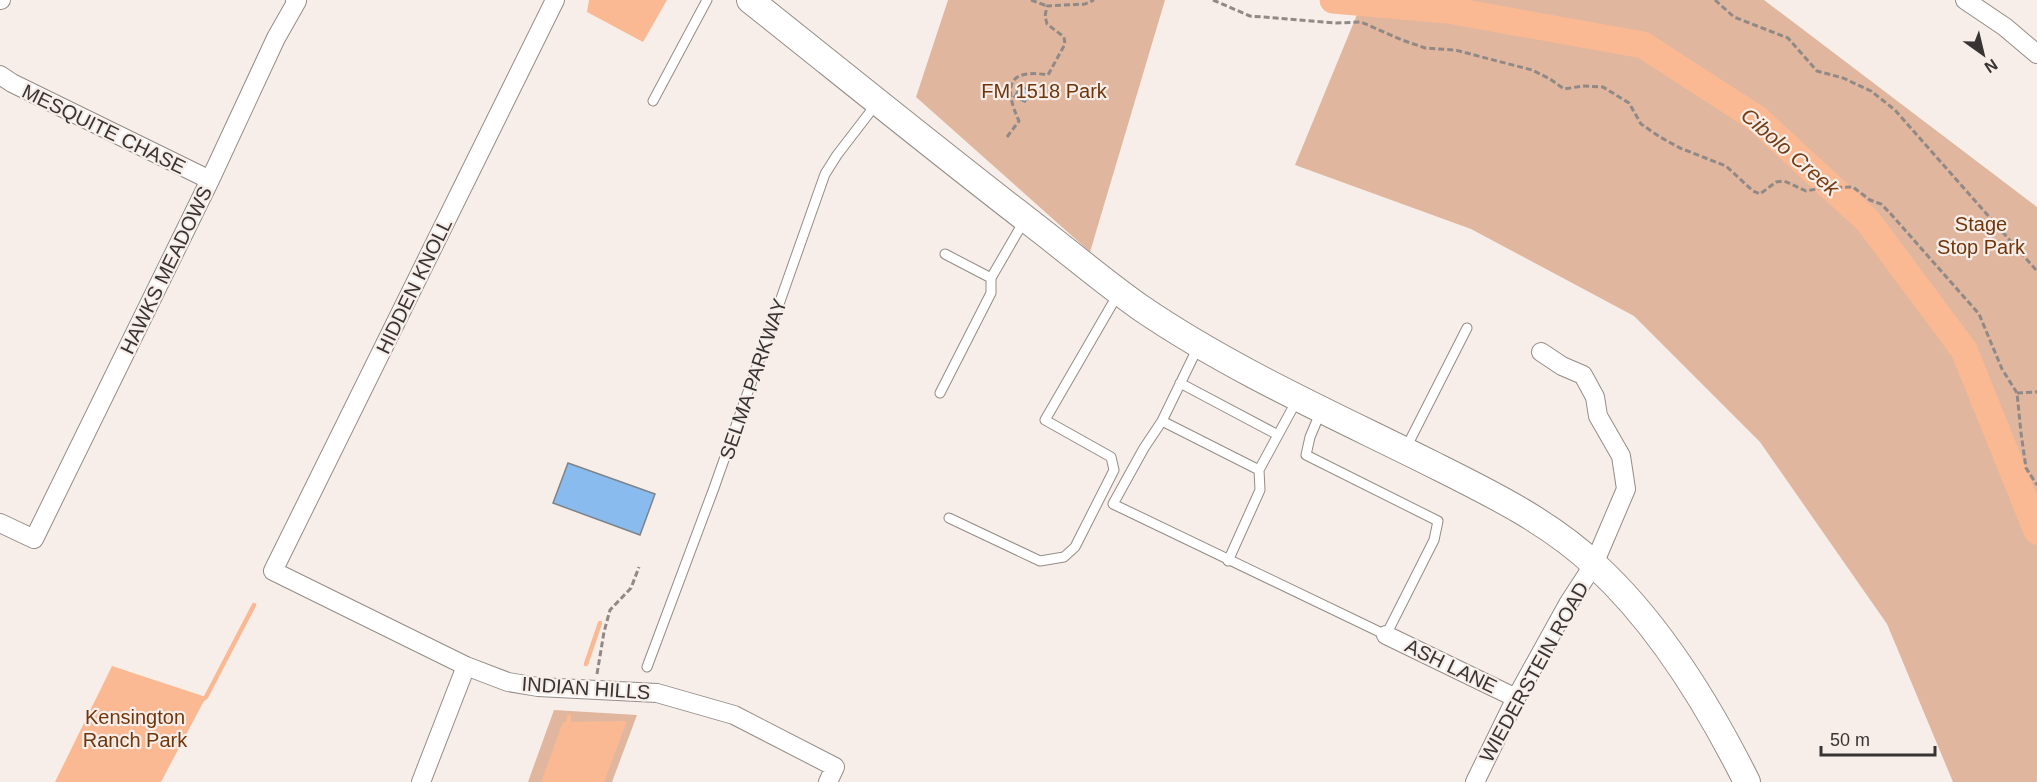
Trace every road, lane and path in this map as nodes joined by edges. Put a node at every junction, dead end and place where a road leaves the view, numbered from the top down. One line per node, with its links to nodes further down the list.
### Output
1 (555, 0): 41 (street, HIDDEN KNOLL)
2 (707, 0): 13 (lane)
3 (750, 0): 14 (main road)
4 (1031, 0): 10 (path)
5 (1094, 0): 10 (path)
6 (1213, 0): 28 (path)
7 (1715, 0): 19 (path)
8 (1965, 0): 11 (street)
9 (296, 1): 16 (street, HAWKS MEADOWS)
10 (1047, 6): 15 (path)
11 (2037, 53)
12 (0, 75): 16 (street, MESQUITE CHASE)
13 (653, 101)
14 (878, 101): 17 (main road); 44 (lane, SELMA PARKWAY)
15 (1007, 137)
16 (210, 180): 37 (street, HAWKS MEADOWS)
17 (1026, 219): 20 (lane); 21 (main road)
18 (945, 254): 20 (lane)
19 (2037, 271)
20 (991, 278): 27 (lane)
21 (1119, 292): 23 (main road); 36 (lane)
22 (1467, 328): 33 (lane)
23 (1199, 345): 25 (lane); 29 (main road)
24 (1541, 352): 39 (street, WIEDERSTEIN ROAD)
25 (1180, 383): 31 (lane); 32 (lane)
26 (2037, 392): 28 (path)
27 (940, 393)
28 (2017, 393): 35 (path)
29 (1298, 397): 30 (main road); 32 (lane)
30 (1322, 409): 33 (main road); 42 (lane)
31 (1162, 421): 34 (lane); 38 (lane)
32 (1278, 435): 34 (lane)
33 (1405, 450): 39 (main road)
34 (1259, 470): 38 (lane)
35 (2037, 485)
36 (949, 518)
37 (0, 523)
38 (1228, 561): 42 (lane)
39 (1594, 564): 46 (street, WIEDERSTEIN ROAD); 50 (main road)
40 (639, 567): 45 (path)
41 (273, 571): 43 (street, INDIAN HILLS)
42 (1386, 634): 46 (street, ASH LANE)
43 (466, 666): 45 (street, INDIAN HILLS); 48 (street)
44 (647, 667)
45 (594, 691): 47 (street, INDIAN HILLS)
46 (1516, 699): 49 (street, WIEDERSTEIN ROAD)
47 (832, 775)
48 (421, 782)
49 (1475, 782)
50 (1747, 782)

